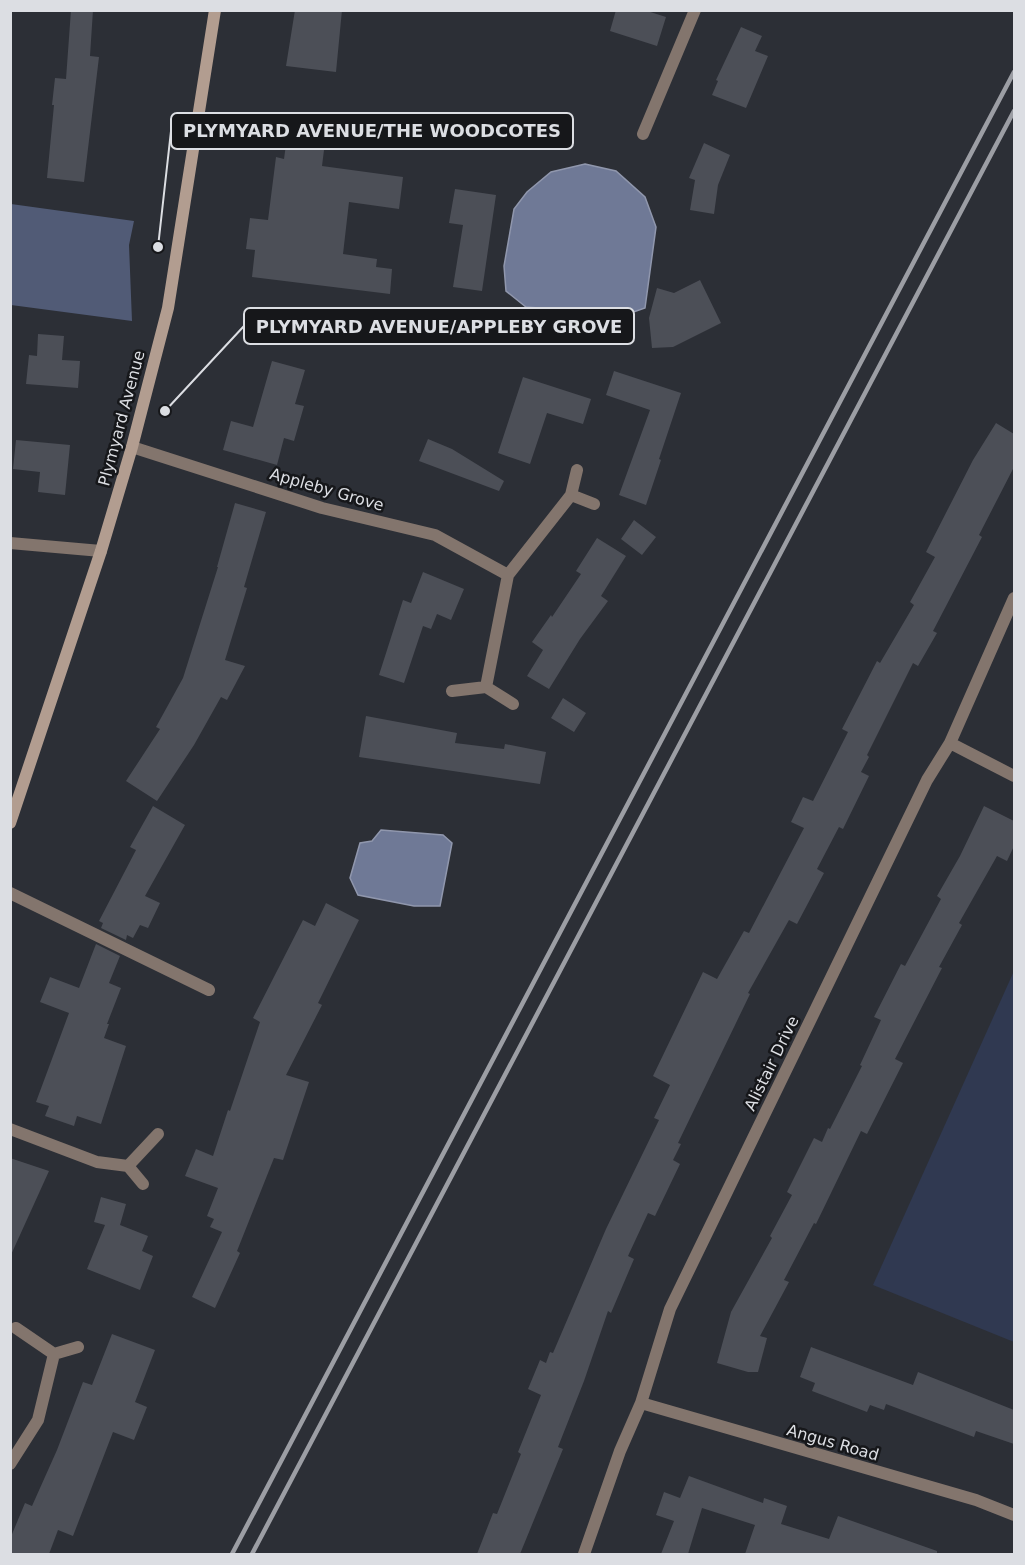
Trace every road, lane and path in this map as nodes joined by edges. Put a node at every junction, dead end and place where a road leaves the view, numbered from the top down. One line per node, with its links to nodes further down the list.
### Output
1 (215, 10): 4 (street, Plymyard Avenue)
2 (695, 10): 3 (street)
3 (644, 134)
4 (132, 447): 9 (street, Plymyard Avenue); 10 (street, Appleby Grove)
5 (577, 470): 6 (street)
6 (571, 495): 7 (street); 10 (street)
7 (594, 504)
8 (10, 543): 9 (street)
9 (101, 551): 17 (street, Plymyard Avenue)
10 (508, 575): 12 (street)
11 (1014, 598): 15 (street, Alistair Drive)
12 (486, 687): 13 (street); 14 (street)
13 (452, 691)
14 (513, 704)
15 (950, 743): 16 (street); 27 (street, Alistair Drive)
16 (1014, 776)
17 (10, 823)
18 (10, 893): 19 (street)
19 (209, 990)
20 (10, 1129): 22 (street)
21 (158, 1134): 22 (street)
22 (128, 1166): 23 (street)
23 (143, 1184)
24 (16, 1328): 26 (street)
25 (78, 1347): 26 (street)
26 (54, 1354): 28 (street)
27 (641, 1403): 29 (street, Angus Road); 30 (street, Alistair Drive)
28 (10, 1464)
29 (1014, 1515)
30 (584, 1554)

